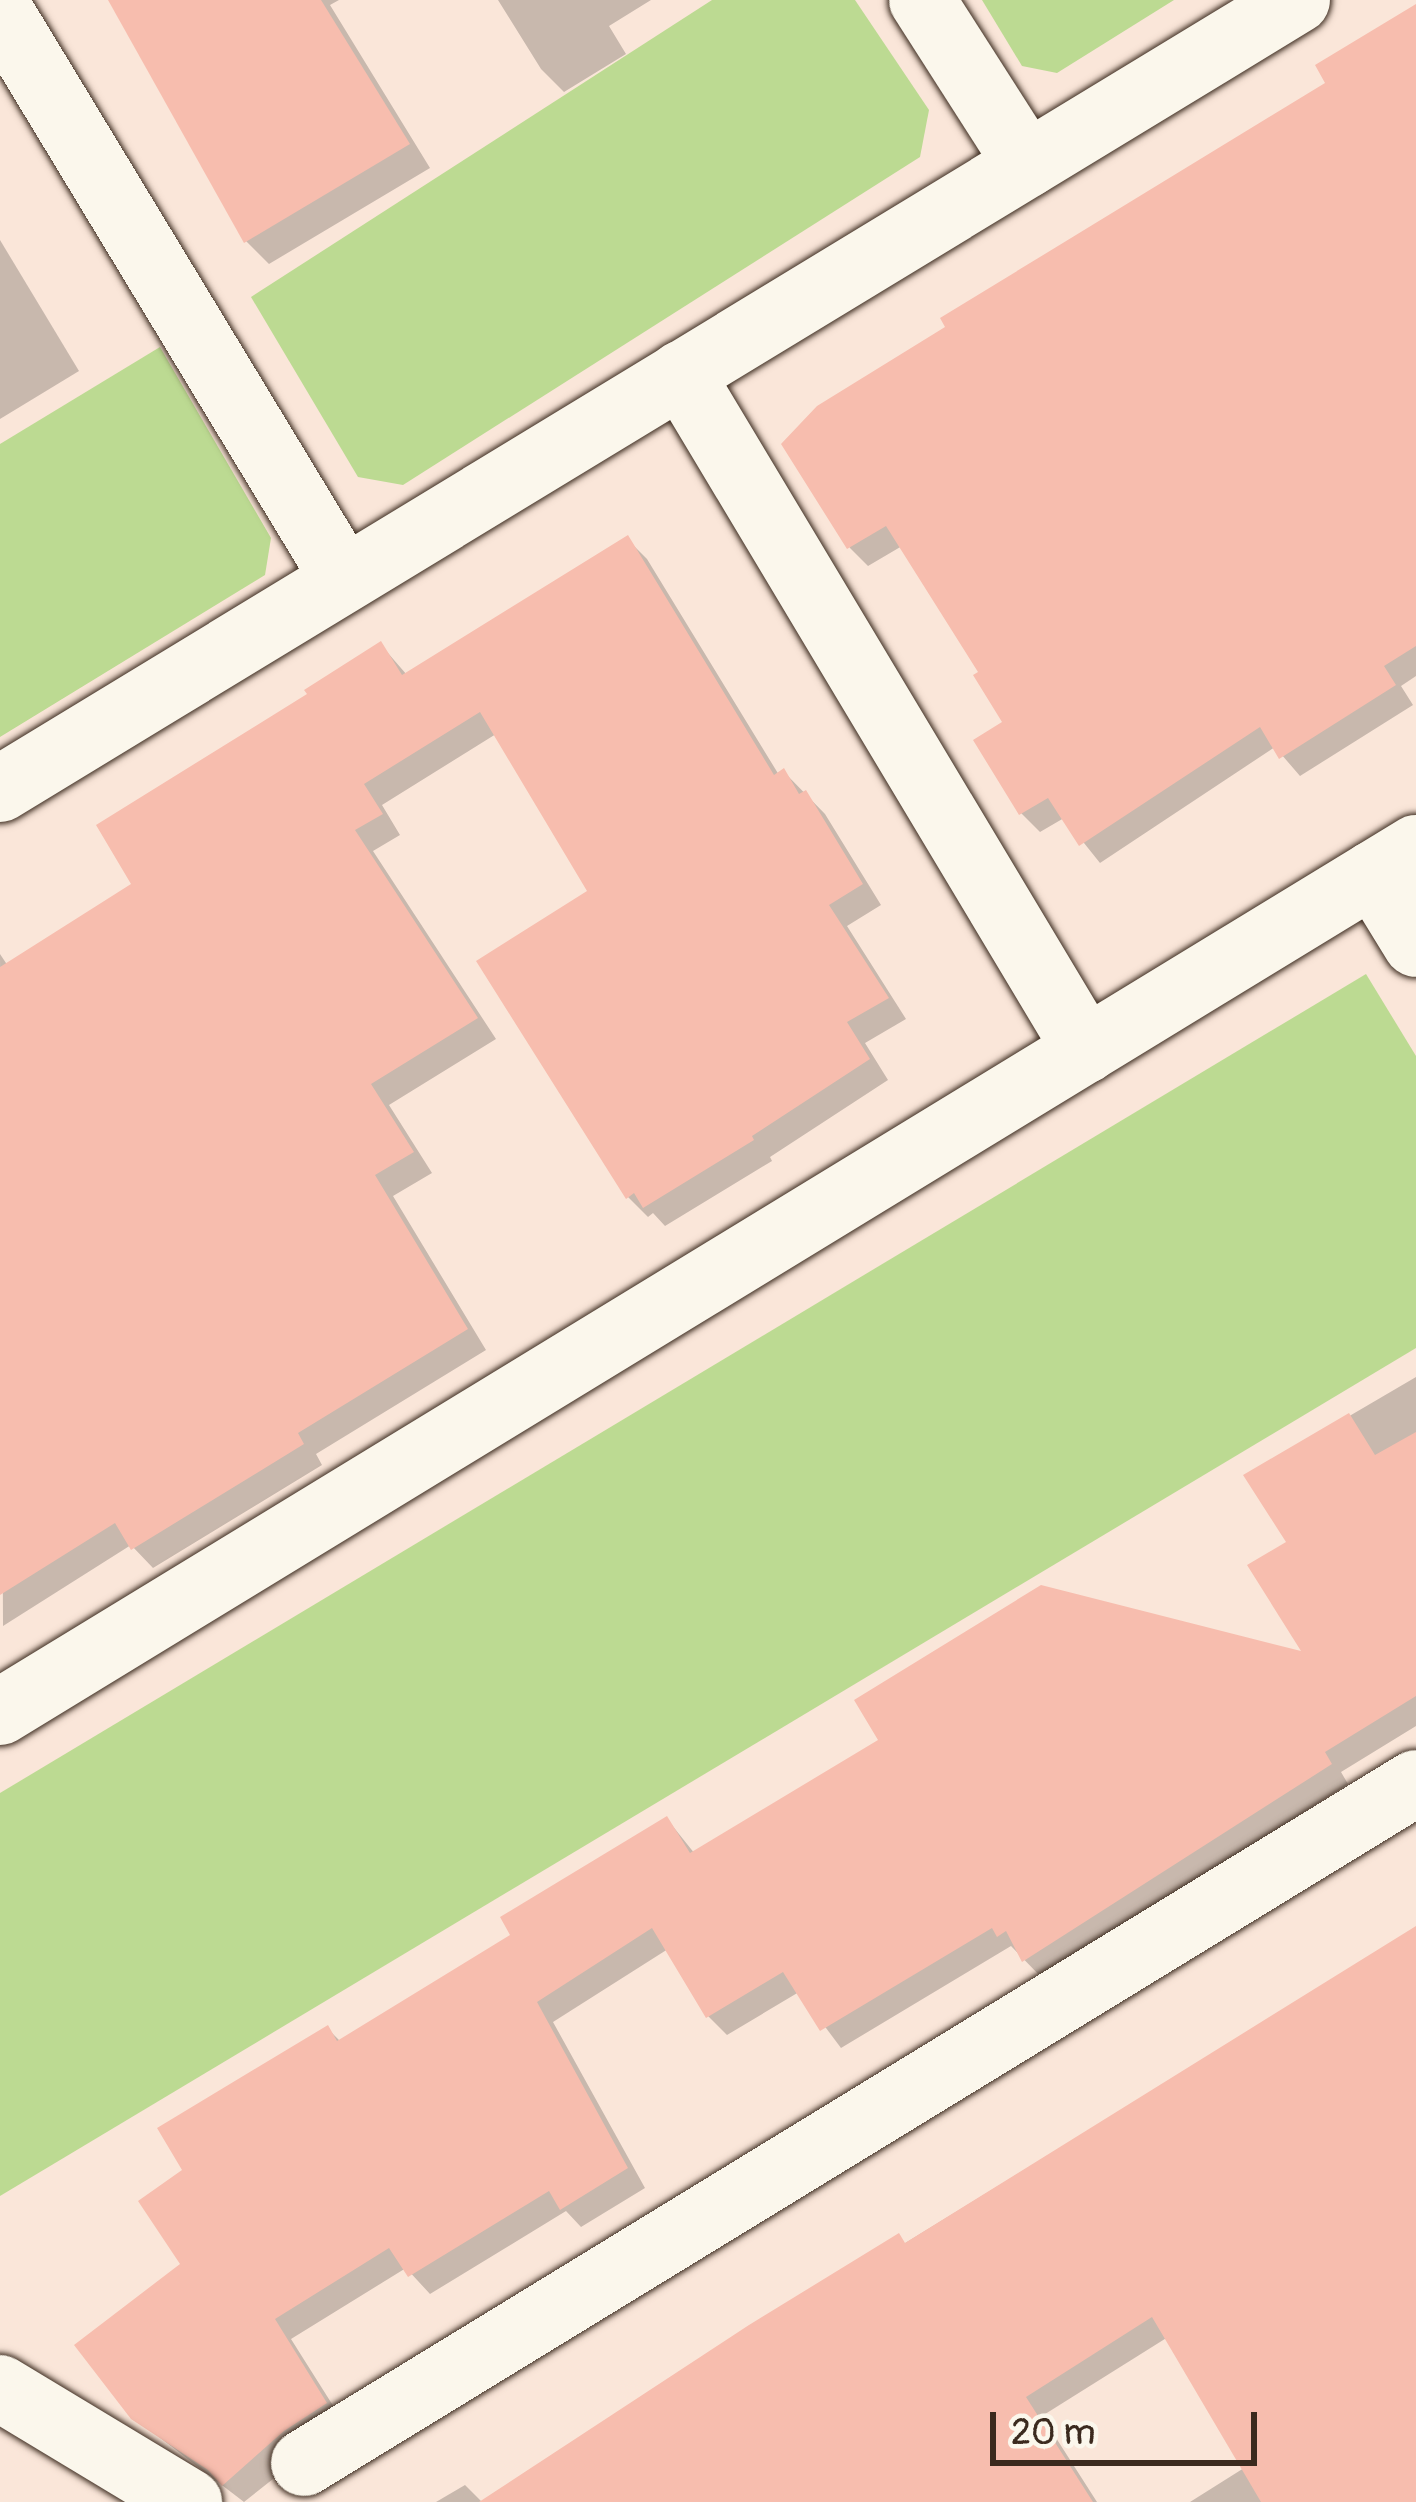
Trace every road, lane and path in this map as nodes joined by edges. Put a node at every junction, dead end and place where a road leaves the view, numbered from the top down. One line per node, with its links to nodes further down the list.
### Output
1 (922, 0): 4 (street)
2 (1297, 0): 4 (street)
3 (0, 11): 6 (street)
4 (1027, 164): 5 (street)
5 (681, 374): 6 (street); 10 (street)
6 (344, 579): 7 (street)
7 (0, 789)
8 (1395, 861): 9 (street); 10 (street)
9 (1416, 944)
10 (1086, 1050): 11 (street)
11 (0, 1712)
12 (1416, 1783): 14 (street)
13 (0, 2388): 15 (street)
14 (304, 2463)
15 (188, 2502)

